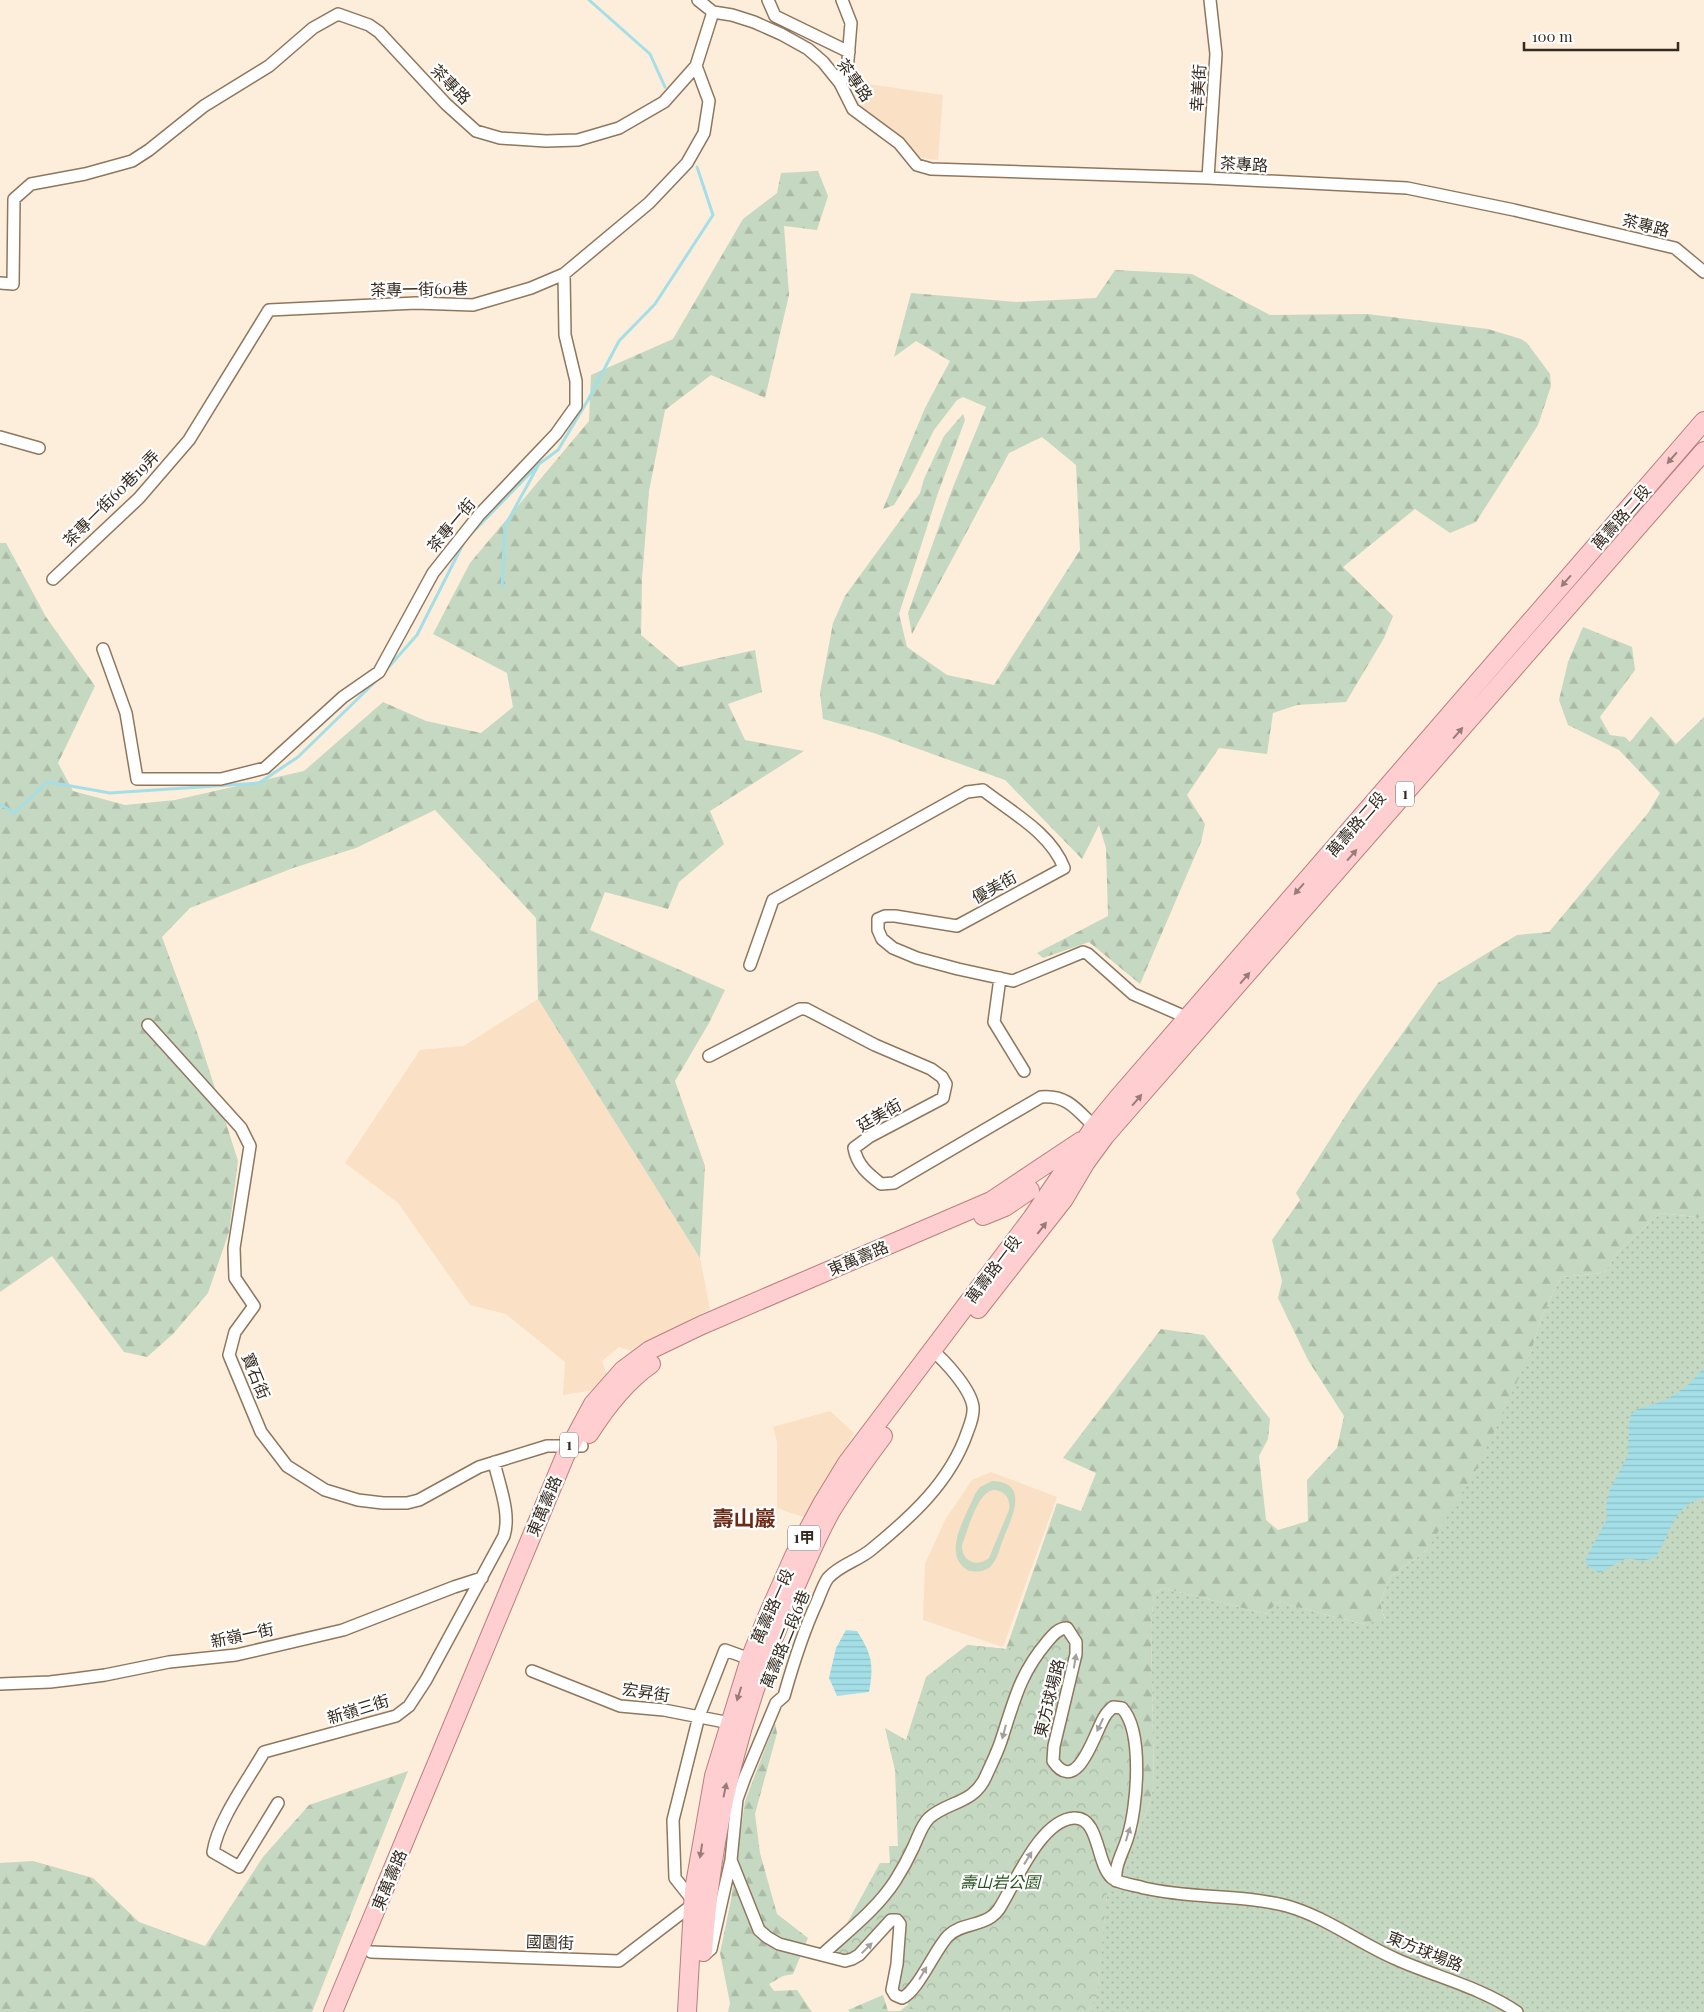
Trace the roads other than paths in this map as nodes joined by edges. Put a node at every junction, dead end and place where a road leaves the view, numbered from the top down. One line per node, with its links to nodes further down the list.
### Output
1 (698, 0): 5 (street)
2 (768, 0): 6 (street)
3 (842, 0): 6 (street)
4 (1210, 0): 9 (street, 幸美街)
5 (712, 12): 7 (street, 茶專路); 8 (street, 茶專路)
6 (848, 52): 8 (street)
7 (696, 66): 11 (street); 12 (street, 茶專路)
8 (840, 83): 9 (street, 茶專路)
9 (1208, 178): 10 (street, 茶專路)
10 (1704, 272)
11 (564, 274): 13 (street, 茶專一街60巷); 19 (street, 茶專一街)
12 (0, 283)
13 (269, 310): 18 (street, 茶專一街60巷19弄)
14 (1704, 421): 22 (main road, 萬壽路二段 / 1, one-way to 22)
15 (0, 437): 16 (street)
16 (39, 448)
17 (1704, 451): 26 (main road, 萬壽路二段 / 1, one-way to 17)
18 (53, 579)
19 (103, 649)
20 (750, 965): 21 (street, 優美街)
21 (1000, 978): 22 (street, 優美街); 25 (street)
22 (1188, 1018): 26 (main road, 萬壽路二段 / 1)
23 (148, 1025): 33 (street, 寶石街)
24 (709, 1056): 26 (street, 廷美街)
25 (1024, 1071)
26 (1096, 1133): 27 (main road, 萬壽路二段 / 1); 28 (main road, 萬壽路一段 / 1甲); 32 (main road, 東萬壽路 / 1)
27 (1086, 1162): 28 (main road, 東萬壽路 / 1); 31 (main road, 萬壽路一段 / 1甲, one-way to 27)
28 (1068, 1166): 29 (main road, 東萬壽路 / 1); 30 (main road, 萬壽路一段 / 1甲)
29 (1012, 1202): 30 (main road); 32 (main road, 東萬壽路 / 1)
30 (1032, 1218): 31 (main road, 萬壽路一段 / 1甲)
31 (936, 1353): 35 (main road, 萬壽路一段 / 1甲); 41 (street, 萬壽路二段6巷); 43 (main road, 萬壽路一段 / 1甲, one-way to 31)
32 (576, 1445): 33 (street, 寶石街); 44 (main road, 東萬壽路 / 1); 47 (main road, 東萬壽路 / 1)
33 (494, 1462): 34 (street, 新嶺三街)
34 (482, 1578): 37 (street, 新嶺一街); 40 (street, 新嶺三街)
35 (750, 1659): 38 (street); 39 (main road, 萬壽路一段 / 1甲, one-way to 39)
36 (532, 1672): 38 (street, 宏昇街)
37 (0, 1684)
38 (698, 1716): 39 (street, 宏昇街); 43 (street)
39 (730, 1723): 43 (main road, 萬壽路一段 / 1甲, one-way to 43)
40 (278, 1803)
41 (731, 1860): 45 (street); 46 (street)
42 (1116, 1881): 45 (street, one-way to 42); 45 (street, 東方球場路, one-way to 45); 51 (street, 東方球場路)
43 (700, 1902): 44 (street, 國園街); 46 (main road, 萬壽路一段 / 1甲)
44 (371, 1952): 48 (main road, 東萬壽路 / 1)
45 (823, 1954)
46 (697, 1956): 49 (main road, 萬壽路一段 / 1甲); 50 (main road, 萬壽路一段 / 1甲)
47 (333, 2012)
48 (346, 2012)
49 (687, 2012)
50 (698, 2012)
51 (1517, 2012)

